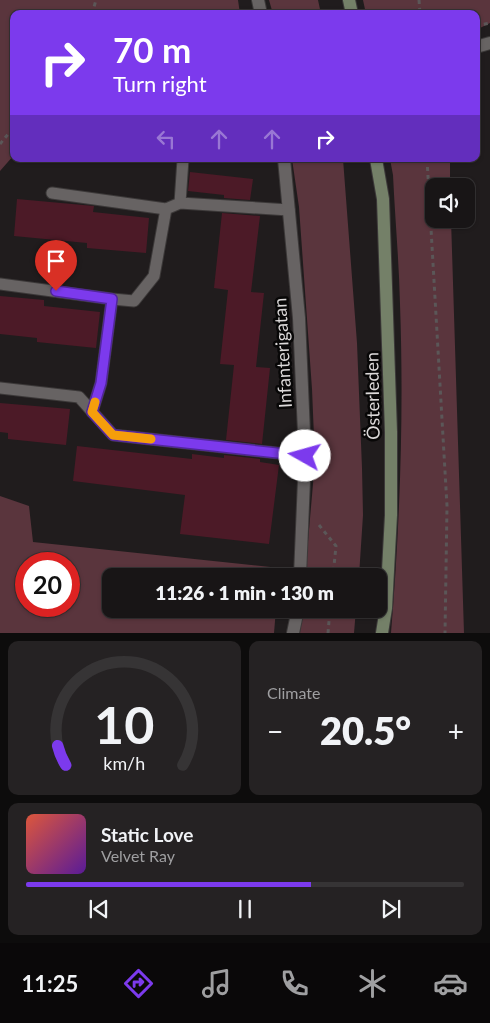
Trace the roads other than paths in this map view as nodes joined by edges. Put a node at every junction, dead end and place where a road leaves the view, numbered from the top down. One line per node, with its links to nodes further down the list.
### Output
1 (183, 162): 5 (lane)
2 (284, 162): 7 (street, Infanterigatan)
3 (377, 162): 16 (main road, Österleden)
4 (52, 193): 6 (lane)
5 (180, 203): 6 (lane); 7 (lane)
6 (166, 209): 9 (lane)
7 (289, 210): 12 (street, Infanterigatan)
8 (0, 284): 9 (lane)
9 (112, 299): 11 (lane)
10 (0, 388): 11 (lane)
11 (92, 412): 12 (lane)
12 (305, 456): 13 (street, Infanterigatan)
13 (300, 568)
14 (296, 618): 15 (street)
15 (294, 633)
16 (382, 633)

